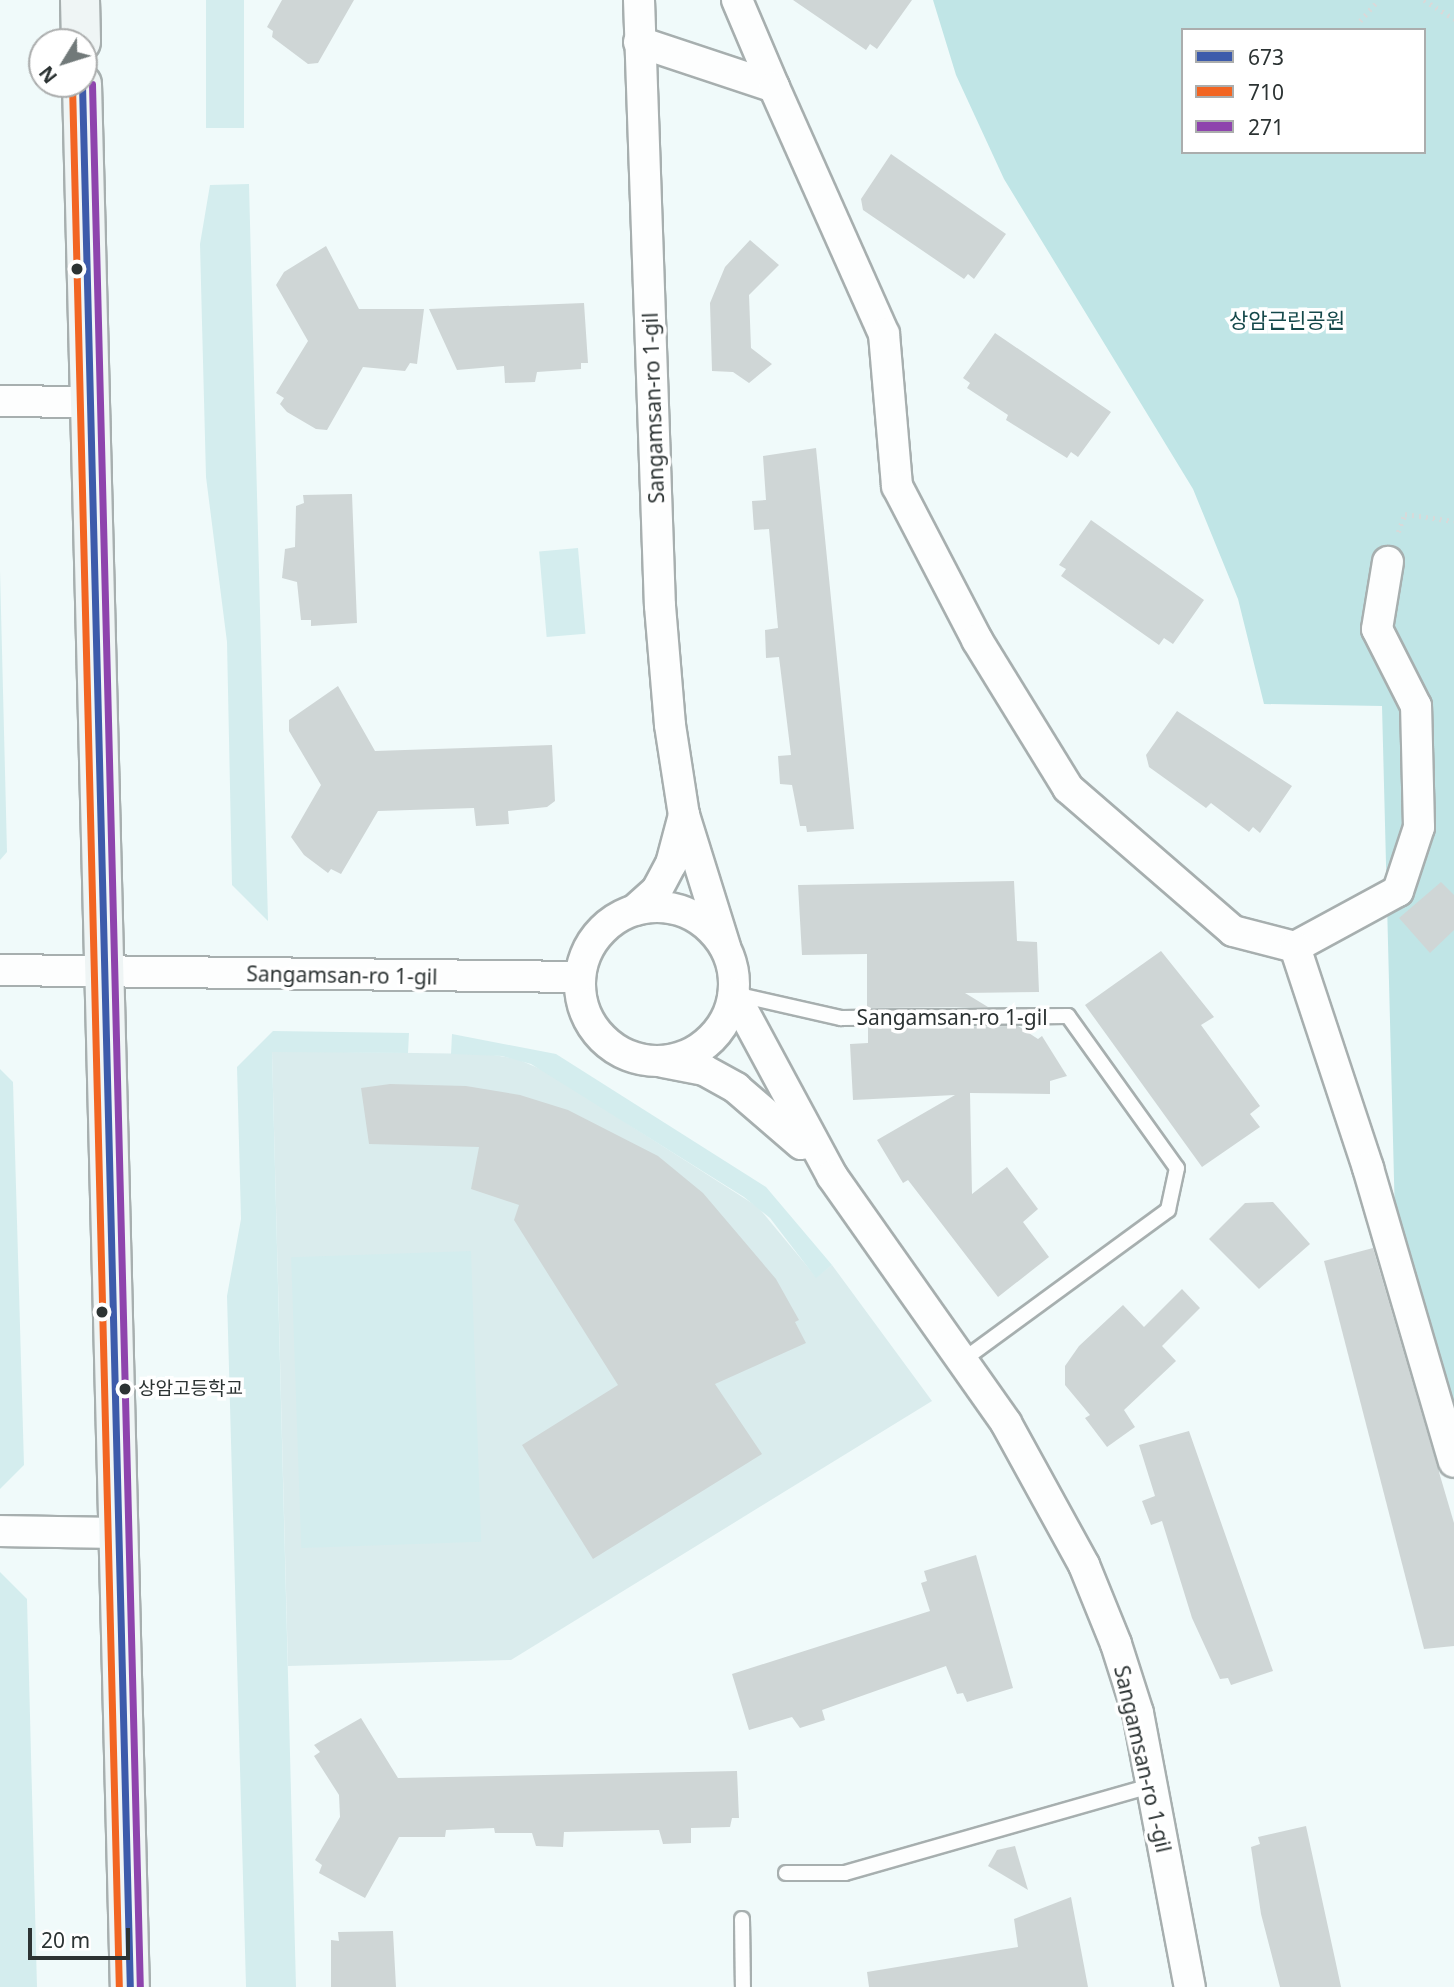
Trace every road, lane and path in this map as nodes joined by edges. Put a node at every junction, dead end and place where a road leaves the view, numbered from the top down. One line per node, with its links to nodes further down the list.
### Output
1 (80, 0): 8 (main road)
2 (639, 0): 9 (street, Sangamsan-ro 1-gil)
3 (737, 0): 10 (street)
4 (1378, 0): 7 (path)
5 (1424, 0): 6 (path)
6 (1454, 19)
7 (1360, 21)
8 (81, 28)
9 (639, 42): 10 (street); 16 (street, Sangamsan-ro 1-gil)
10 (774, 87): 19 (street)
11 (82, 98): 13 (main road)
12 (0, 401): 13 (street)
13 (88, 402): 21 (main road)
14 (1454, 521): 15 (path)
15 (1388, 562): 19 (street)
16 (684, 815): 17 (street); 18 (street, Sangamsan-ro 1-gil)
17 (635, 910): 18 (street); 22 (street)
18 (725, 947): 23 (street)
19 (1294, 947): 27 (street)
20 (0, 970): 21 (street, Sangamsan-ro 1-gil)
21 (104, 972): 22 (street, Sangamsan-ro 1-gil); 29 (main road)
22 (579, 977): 24 (street)
23 (734, 994): 24 (street); 25 (street); 26 (lane, Sangamsan-ro 1-gil)
24 (659, 1061): 25 (street)
25 (832, 1176): 26 (street, Sangamsan-ro 1-gil)
26 (963, 1360): 30 (street, Sangamsan-ro 1-gil)
27 (1454, 1462)
28 (0, 1531): 29 (street)
29 (117, 1533): 33 (main road)
30 (1154, 1785): 31 (lane); 35 (street, Sangamsan-ro 1-gil)
31 (786, 1873)
32 (742, 1919): 34 (lane)
33 (130, 1987)
34 (743, 1987)
35 (1190, 1987)

